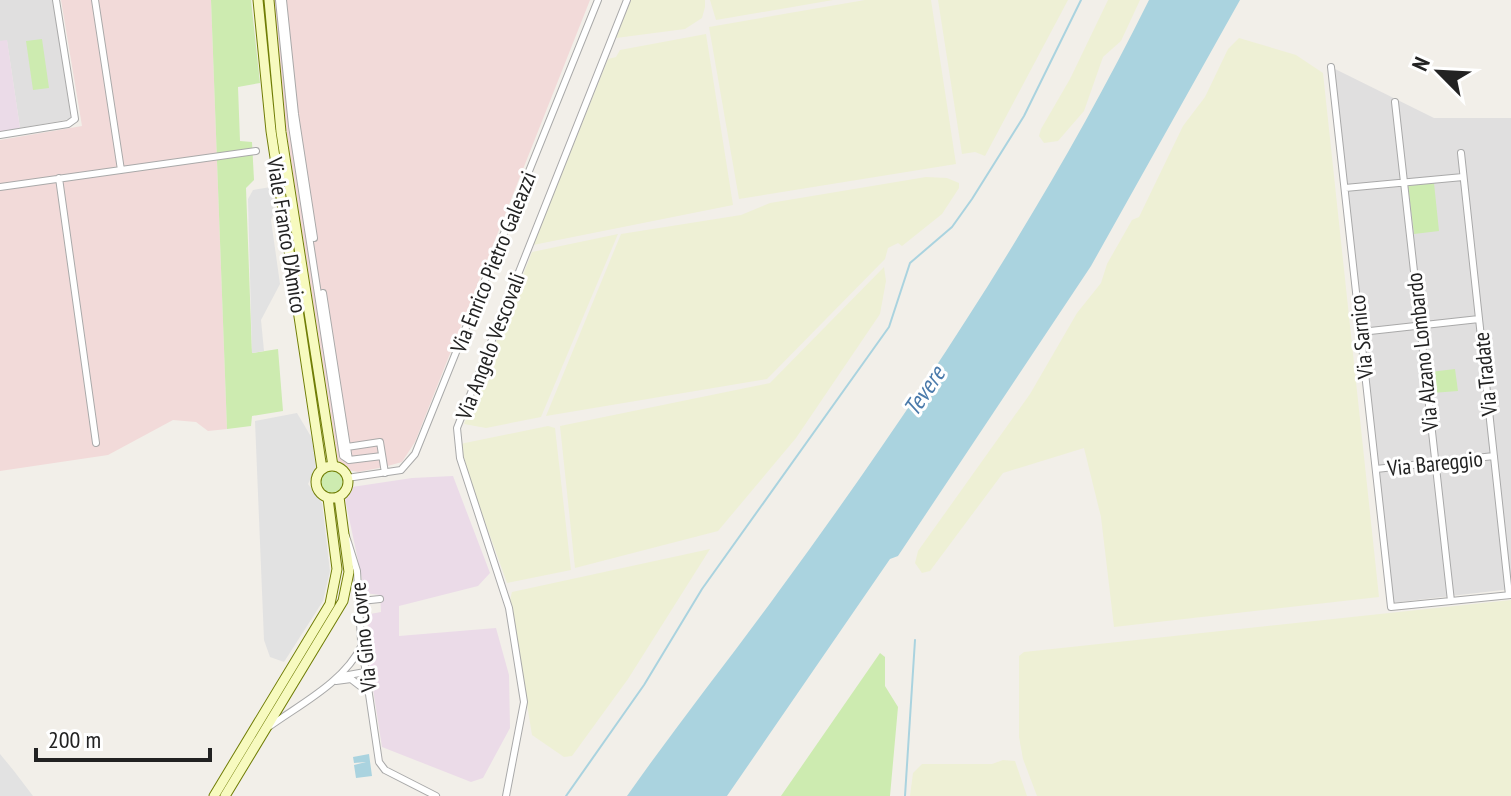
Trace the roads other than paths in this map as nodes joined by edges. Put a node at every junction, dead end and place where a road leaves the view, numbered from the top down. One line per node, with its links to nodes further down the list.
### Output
1 (56, 0): 10 (street)
2 (95, 0): 13 (street)
3 (258, 0): 29 (street, Viale Franco D'Amico)
4 (269, 0): 28 (street, Viale Franco D'Amico)
5 (281, 0): 23 (street); 26 (street)
6 (598, 0): 31 (street, Via Enrico Pietro Galeazzi)
7 (627, 0): 48 (street, Via Angelo Vescovali)
8 (1331, 67): 18 (street, Via Sarnico)
9 (1395, 102): 16 (street, Via Alzano Lombardo)
10 (0, 135)
11 (256, 151): 13 (street)
12 (1461, 153): 14 (street, Via Tradate)
13 (121, 170): 15 (street)
14 (1463, 177): 16 (street); 19 (street, Via Tradate)
15 (59, 178): 17 (street); 22 (street)
16 (1403, 183): 18 (street); 20 (street, Via Alzano Lombardo)
17 (0, 187)
18 (1345, 188): 21 (street, Via Sarnico)
19 (1479, 319): 20 (street); 25 (street, Via Tradate)
20 (1419, 326): 21 (street); 27 (street, Via Alzano Lombardo)
21 (1361, 332): 30 (street, Via Sarnico)
22 (96, 443)
23 (347, 447): 24 (street); 26 (street)
24 (382, 456): 26 (street); 31 (street)
25 (1494, 456): 27 (street, Via Bareggio); 36 (street, Via Tradate)
26 (349, 460)
27 (1434, 463): 30 (street, Via Bareggio); 39 (street, Via Alzano Lombardo)
28 (333, 466): 29 (street); 32 (street)
29 (322, 469): 34 (street)
30 (1376, 469): 39 (street, Via Sarnico)
31 (385, 473): 32 (street, Via Enrico Pietro Galeazzi)
32 (347, 478): 33 (street)
33 (339, 497): 34 (street); 35 (street)
34 (328, 498): 45 (street)
35 (344, 532): 38 (street, Via Gino Covre); 44 (street)
36 (1510, 595): 39 (street)
37 (380, 599): 38 (street)
38 (361, 601): 40 (street, Via Gino Covre)
39 (1451, 601)
40 (362, 645): 41 (street, Via Gino Covre); 42 (street)
41 (365, 672): 42 (street); 43 (street, Via Gino Covre)
42 (333, 681): 43 (street); 44 (street)
43 (368, 692): 47 (street, Via Gino Covre)
44 (269, 727): 46 (street)
45 (214, 796)
46 (225, 796)
47 (436, 796)
48 (506, 796)

